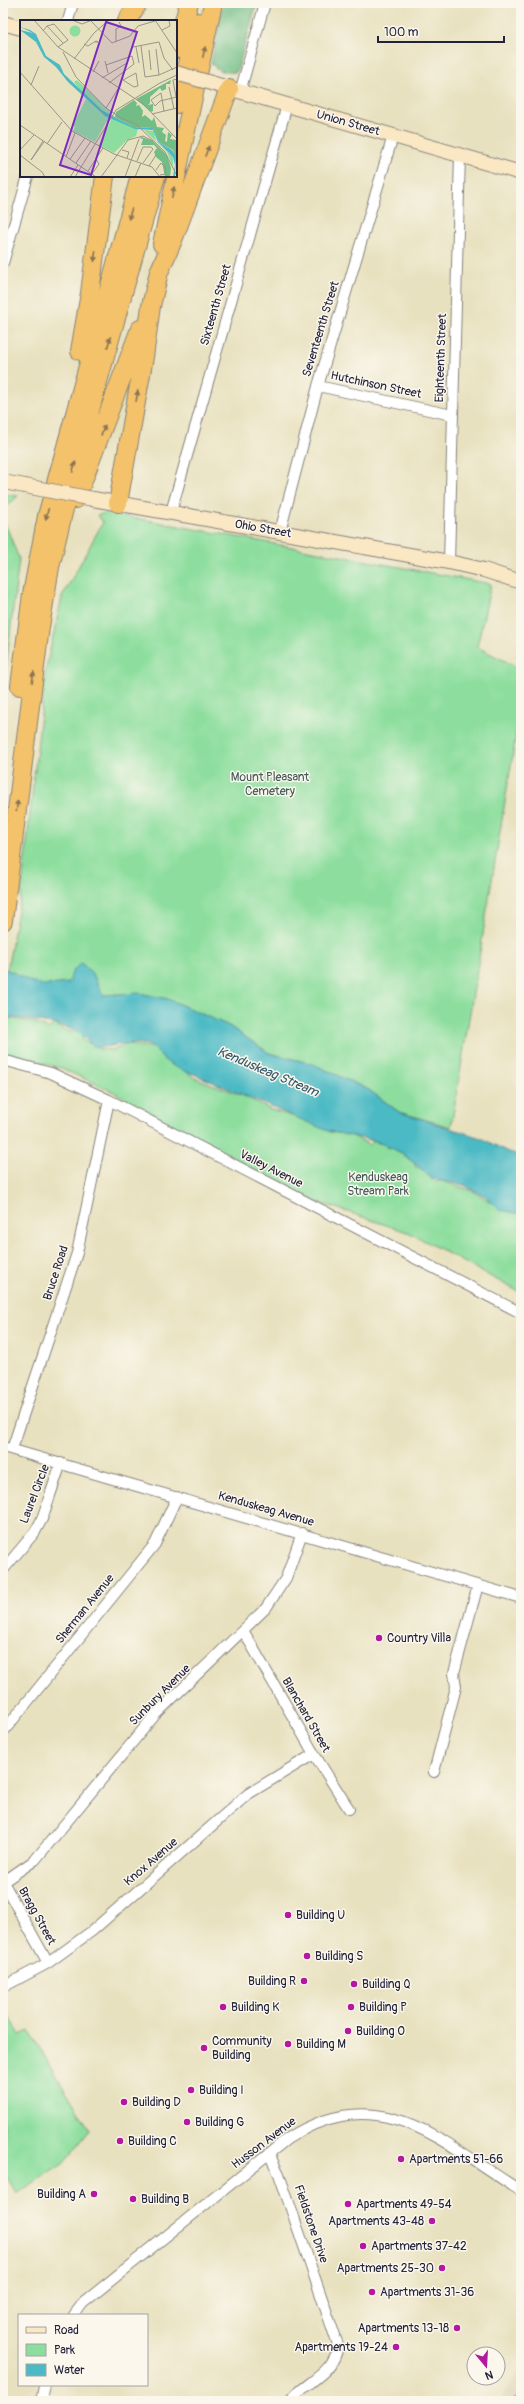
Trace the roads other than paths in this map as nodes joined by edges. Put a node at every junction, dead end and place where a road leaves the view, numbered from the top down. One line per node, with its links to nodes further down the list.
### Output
1 (73, 3): 7 (street)
2 (138, 3): 8 (highway)
3 (189, 3): 11 (highway)
4 (204, 3): 14 (highway)
5 (213, 3): 19 (highway, one-way to 5)
6 (265, 3): 13 (street)
7 (68, 20)
8 (128, 20)
9 (3, 22): 10 (street)
10 (20, 28)
11 (177, 45)
12 (177, 73): 13 (street, Union Street, bridge)
13 (235, 90): 15 (street, Union Street); 26 (highway, one-way to 13)
14 (177, 100)
15 (287, 105): 16 (street, Union Street); 33 (street, Sixteenth Street)
16 (393, 136): 17 (street, Union Street); 28 (street, Seventeenth Street)
17 (460, 155): 18 (street, Union Street); 29 (street, Eighteenth Street)
18 (521, 172)
19 (177, 173)
20 (28, 177): 25 (street)
21 (105, 177): 30 (highway, one-way to 30)
22 (140, 177): 30 (highway, one-way to 30)
23 (156, 177): 37 (highway, one-way to 23)
24 (176, 177): 26 (highway, one-way to 24)
25 (3, 263)
26 (159, 272): 27 (highway)
27 (150, 306): 32 (highway, one-way to 27); 37 (highway, one-way to 27)
28 (318, 386): 29 (street, Hutchinson Street); 34 (street, Seventeenth Street)
29 (452, 415): 35 (street, Eighteenth Street)
30 (62, 454): 38 (highway, one-way to 38)
31 (3, 482): 32 (street, Ohio Street, bridge)
32 (118, 503): 33 (street, Ohio Street)
33 (171, 512): 34 (street, Ohio Street)
34 (280, 532): 35 (street, Ohio Street)
35 (449, 562): 36 (street, Ohio Street)
36 (521, 582)
37 (40, 627): 39 (highway, one-way to 37)
38 (3, 822)
39 (4, 918)
40 (3, 1060): 41 (street, Valley Avenue)
41 (109, 1100): 42 (street, Valley Avenue); 43 (street, Bruce Road)
42 (521, 1313)
43 (7, 1448): 44 (street, Kenduskeag Avenue)
44 (61, 1464): 45 (street, Kenduskeag Avenue); 47 (street, Laurel Circle)
45 (177, 1497): 46 (street, Kenduskeag Avenue); 51 (street, Sherman Avenue)
46 (302, 1533): 48 (street, Kenduskeag Avenue); 50 (street, Sunbury Avenue)
47 (3, 1570)
48 (478, 1585): 49 (street, Kenduskeag Avenue); 53 (street)
49 (521, 1598)
50 (244, 1632): 52 (street, Blanchard Street); 55 (street, Sunbury Avenue)
51 (3, 1732)
52 (314, 1754): 54 (street, Blanchard Street); 56 (street, Knox Avenue)
53 (434, 1772)
54 (348, 1809)
55 (3, 1882): 56 (street, Bragg Street)
56 (48, 1963): 57 (street, Knox Avenue)
57 (3, 1987)
58 (269, 2154): 59 (street, Husson Avenue); 60 (street, Husson Avenue); 63 (street, Fieldstone Drive)
59 (521, 2191)
60 (75, 2314)
61 (44, 2386): 62 (street)
62 (41, 2401)
63 (289, 2401)

